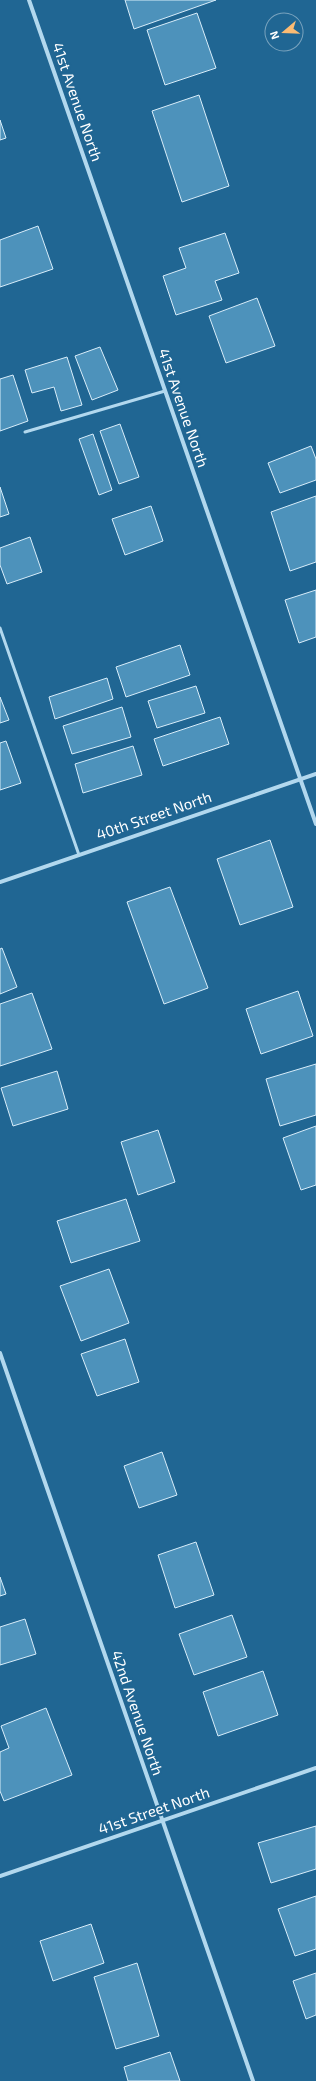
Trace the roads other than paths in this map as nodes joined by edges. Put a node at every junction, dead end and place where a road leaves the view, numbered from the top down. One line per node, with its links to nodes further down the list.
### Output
1 (29, 0): 2 (street, 41st Avenue North)
2 (165, 391): 3 (lane); 6 (street, 41st Avenue North)
3 (24, 432)
4 (0, 628): 8 (lane)
5 (316, 774): 6 (street, 40th Street North)
6 (300, 779): 7 (street, 41st Avenue North); 8 (street, 40th Street North)
7 (316, 824)
8 (79, 855): 9 (street, 40th Street North)
9 (0, 882)
10 (0, 1353): 12 (street, 42nd Avenue North)
11 (316, 1768): 12 (street, 41st Street North)
12 (161, 1821): 13 (street, 41st Street North); 14 (street, 42nd Avenue North)
13 (0, 1876)
14 (253, 2081)

